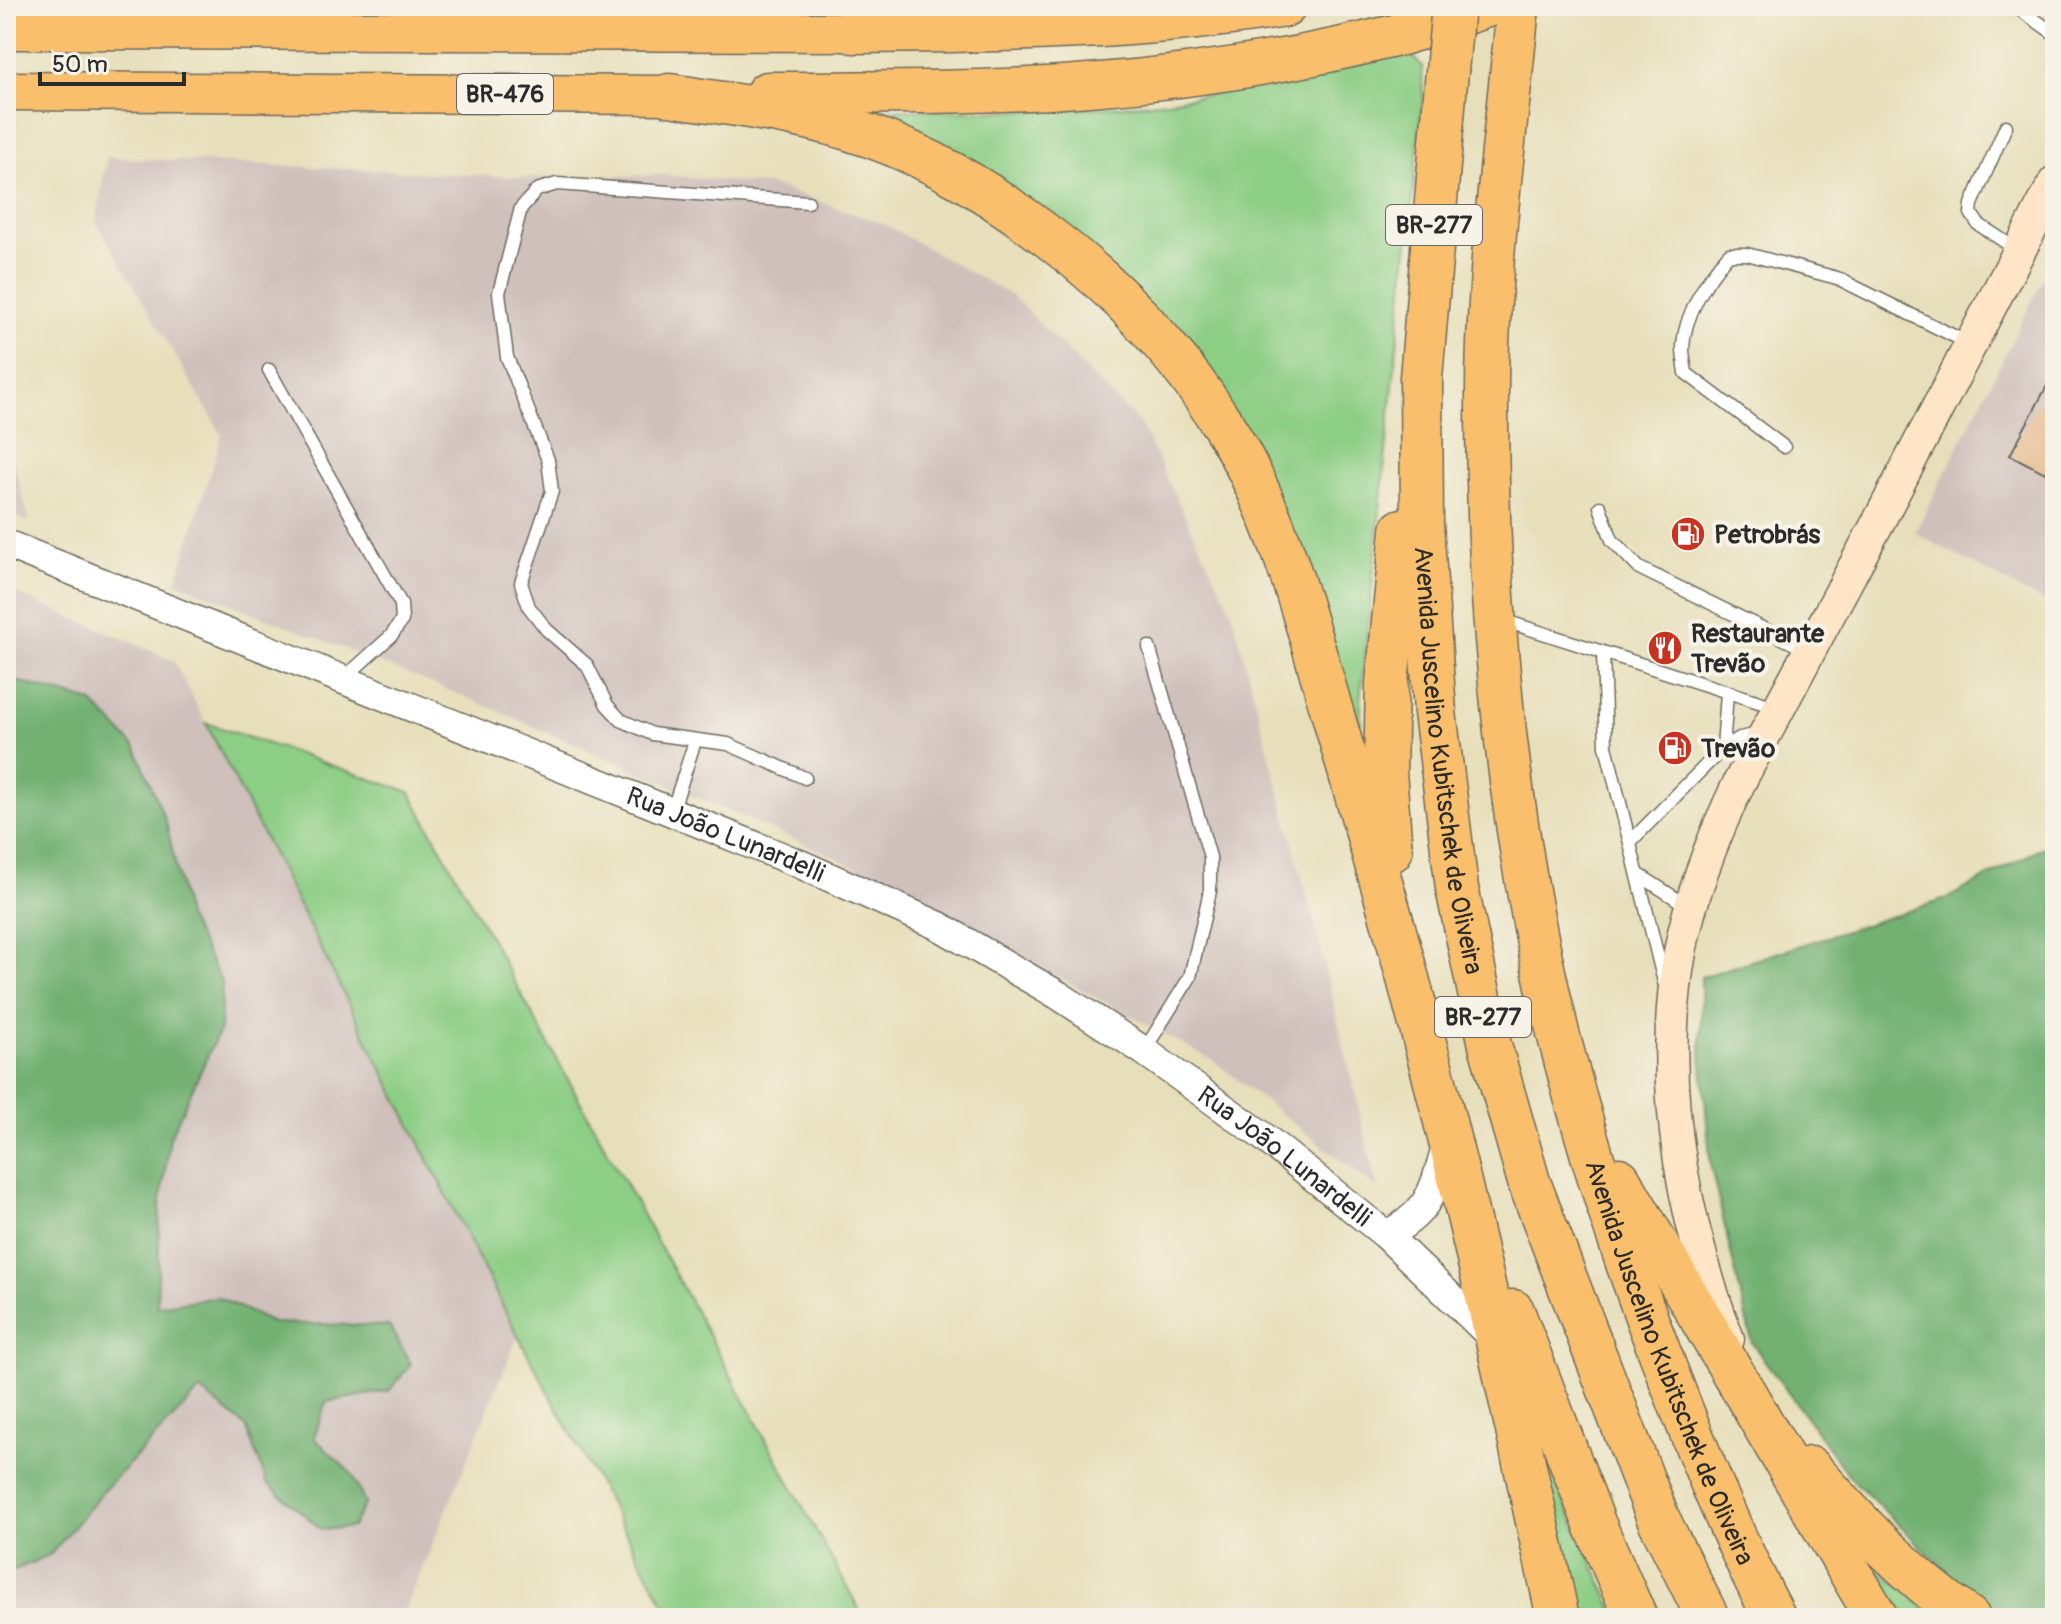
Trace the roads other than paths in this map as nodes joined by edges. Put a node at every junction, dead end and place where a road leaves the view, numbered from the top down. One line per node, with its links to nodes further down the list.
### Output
1 (963, 6): 8 (highway)
2 (1285, 6): 8 (highway)
3 (1453, 6): 18 (highway, Avenida Juscelino Kubitschek de Oliveira / BR-277, bridge)
4 (1487, 6): 11 (highway)
5 (1518, 6): 22 (highway, Avenida Juscelino Kubitschek de Oliveira / BR-277)
6 (2015, 6): 9 (lane)
7 (6, 30): 8 (highway)
8 (853, 32)
9 (2055, 34)
10 (6, 91): 11 (highway, BR-476)
11 (669, 95): 36 (highway)
12 (2006, 126): 15 (lane)
13 (2055, 182): 15 (main road)
14 (808, 202): 29 (lane)
15 (2019, 251): 16 (main road)
16 (1971, 344): 19 (lane); 24 (main road)
17 (269, 370): 26 (lane)
18 (1421, 378): 36 (highway); 46 (highway, Avenida Juscelino Kubitschek de Oliveira / BR-277)
19 (1784, 447)
20 (1600, 507): 24 (lane)
21 (6, 544): 26 (street, Rua João Lunardelli)
22 (1495, 618): 25 (lane); 38 (highway, Avenida Juscelino Kubitschek de Oliveira / BR-277)
23 (1149, 647): 39 (lane)
24 (1809, 651): 28 (main road)
25 (1603, 652): 27 (lane); 33 (lane)
26 (343, 679): 32 (street, Rua João Lunardelli)
27 (1727, 693): 28 (lane); 30 (lane)
28 (1771, 721): 30 (lane); 35 (main road)
29 (695, 741): 31 (lane); 32 (lane)
30 (1723, 748): 33 (lane)
31 (805, 778)
32 (672, 812): 39 (street, Rua João Lunardelli)
33 (1630, 842): 34 (lane)
34 (1638, 874): 35 (lane); 37 (lane)
35 (1691, 908): 37 (main road)
36 (1409, 980): 40 (highway)
37 (1672, 1013): 43 (main road)
38 (1558, 1034): 43 (highway); 47 (highway, Avenida Juscelino Kubitschek de Oliveira / BR-277)
39 (1144, 1051): 41 (street, Rua João Lunardelli)
40 (1450, 1137): 41 (street, Rua João Lunardelli); 42 (highway); 45 (highway)
41 (1386, 1235): 42 (street, Rua João Lunardelli)
42 (1498, 1343): 44 (highway)
43 (1752, 1402): 48 (highway); 49 (highway)
44 (1558, 1618)
45 (1636, 1618)
46 (1708, 1618)
47 (1775, 1618)
48 (1877, 1618)
49 (1969, 1618)

